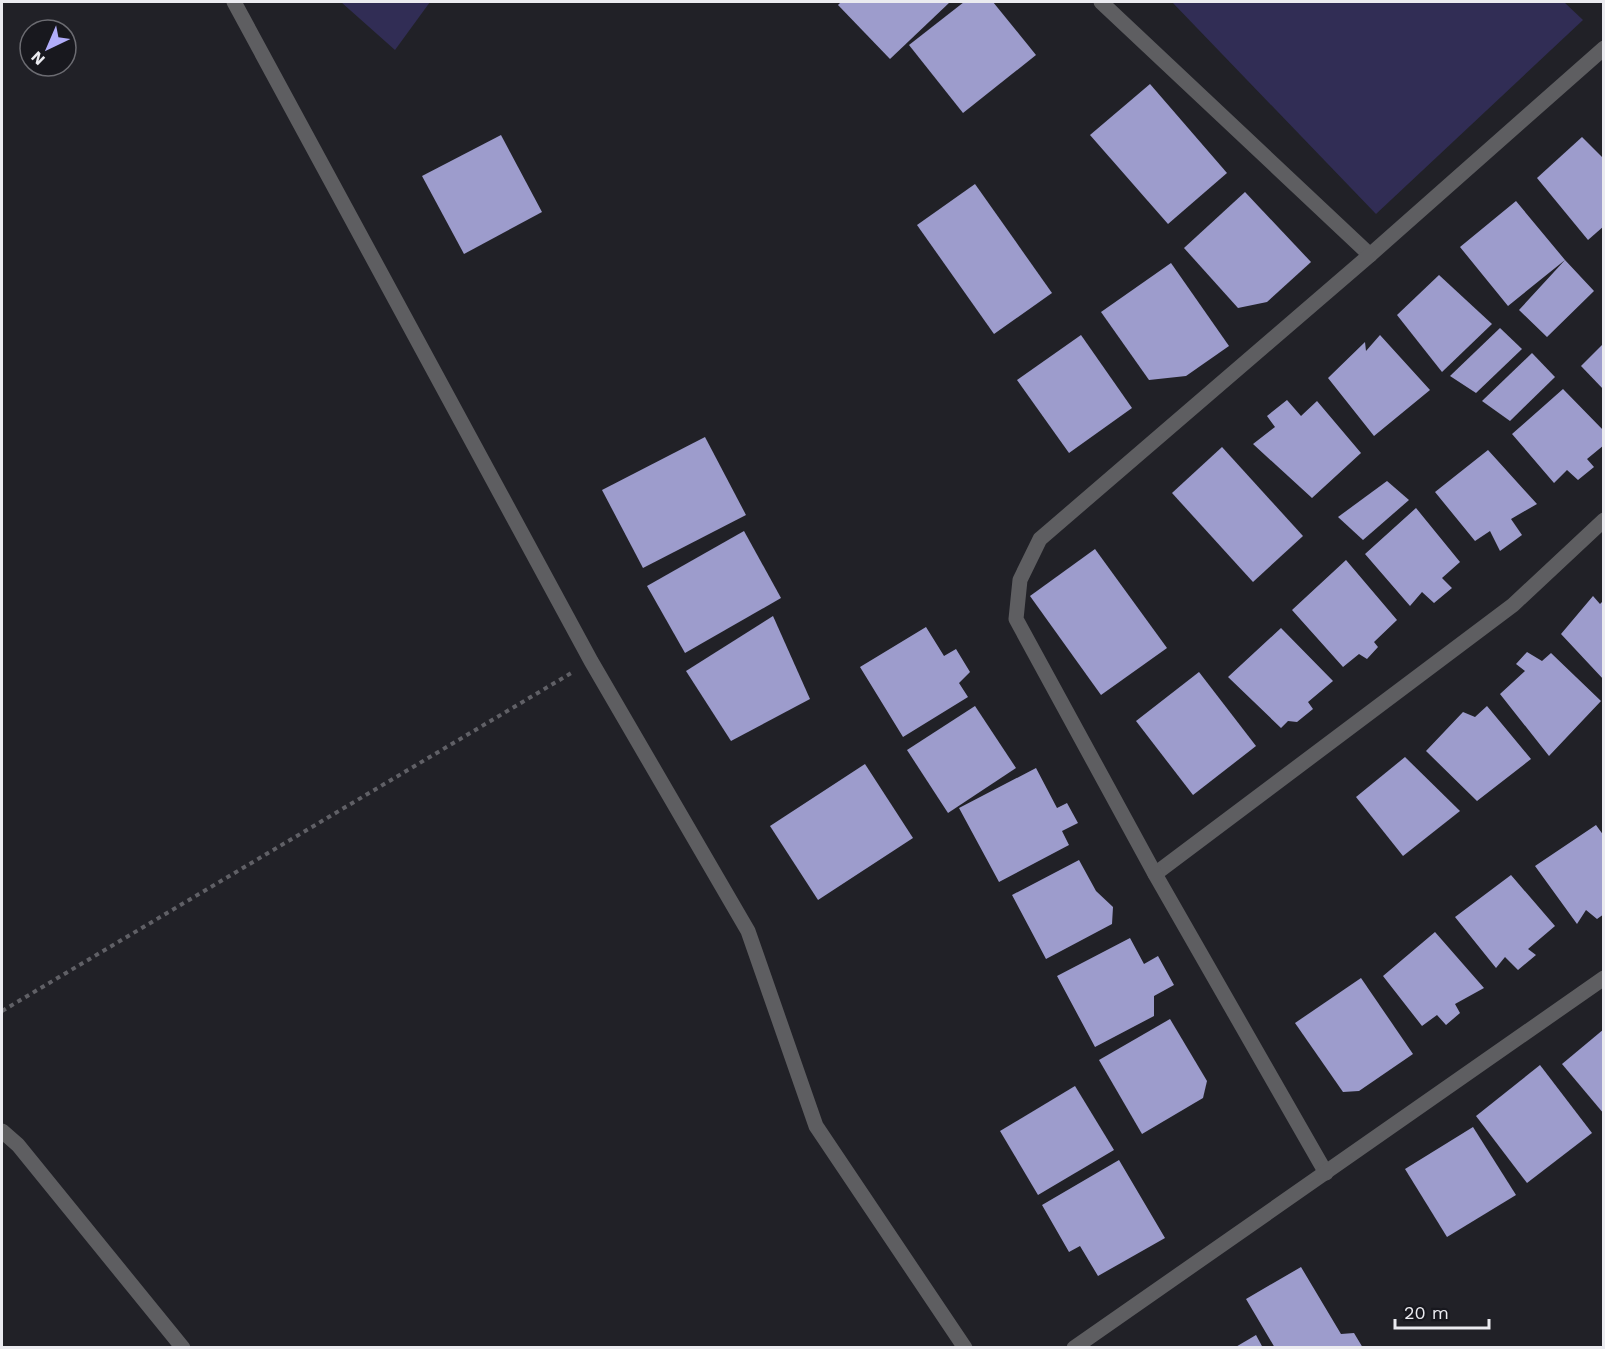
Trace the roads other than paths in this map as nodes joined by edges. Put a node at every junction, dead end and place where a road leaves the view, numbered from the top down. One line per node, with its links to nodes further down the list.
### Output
1 (234, 2): 11 (street)
2 (1101, 2): 4 (street)
3 (1604, 48): 4 (street)
4 (1370, 255): 6 (street)
5 (1604, 519): 6 (street)
6 (1155, 873): 9 (street)
7 (1604, 978): 9 (street)
8 (2, 1131): 10 (street)
9 (1326, 1173): 12 (street)
10 (183, 1347)
11 (966, 1347)
12 (1074, 1347)

